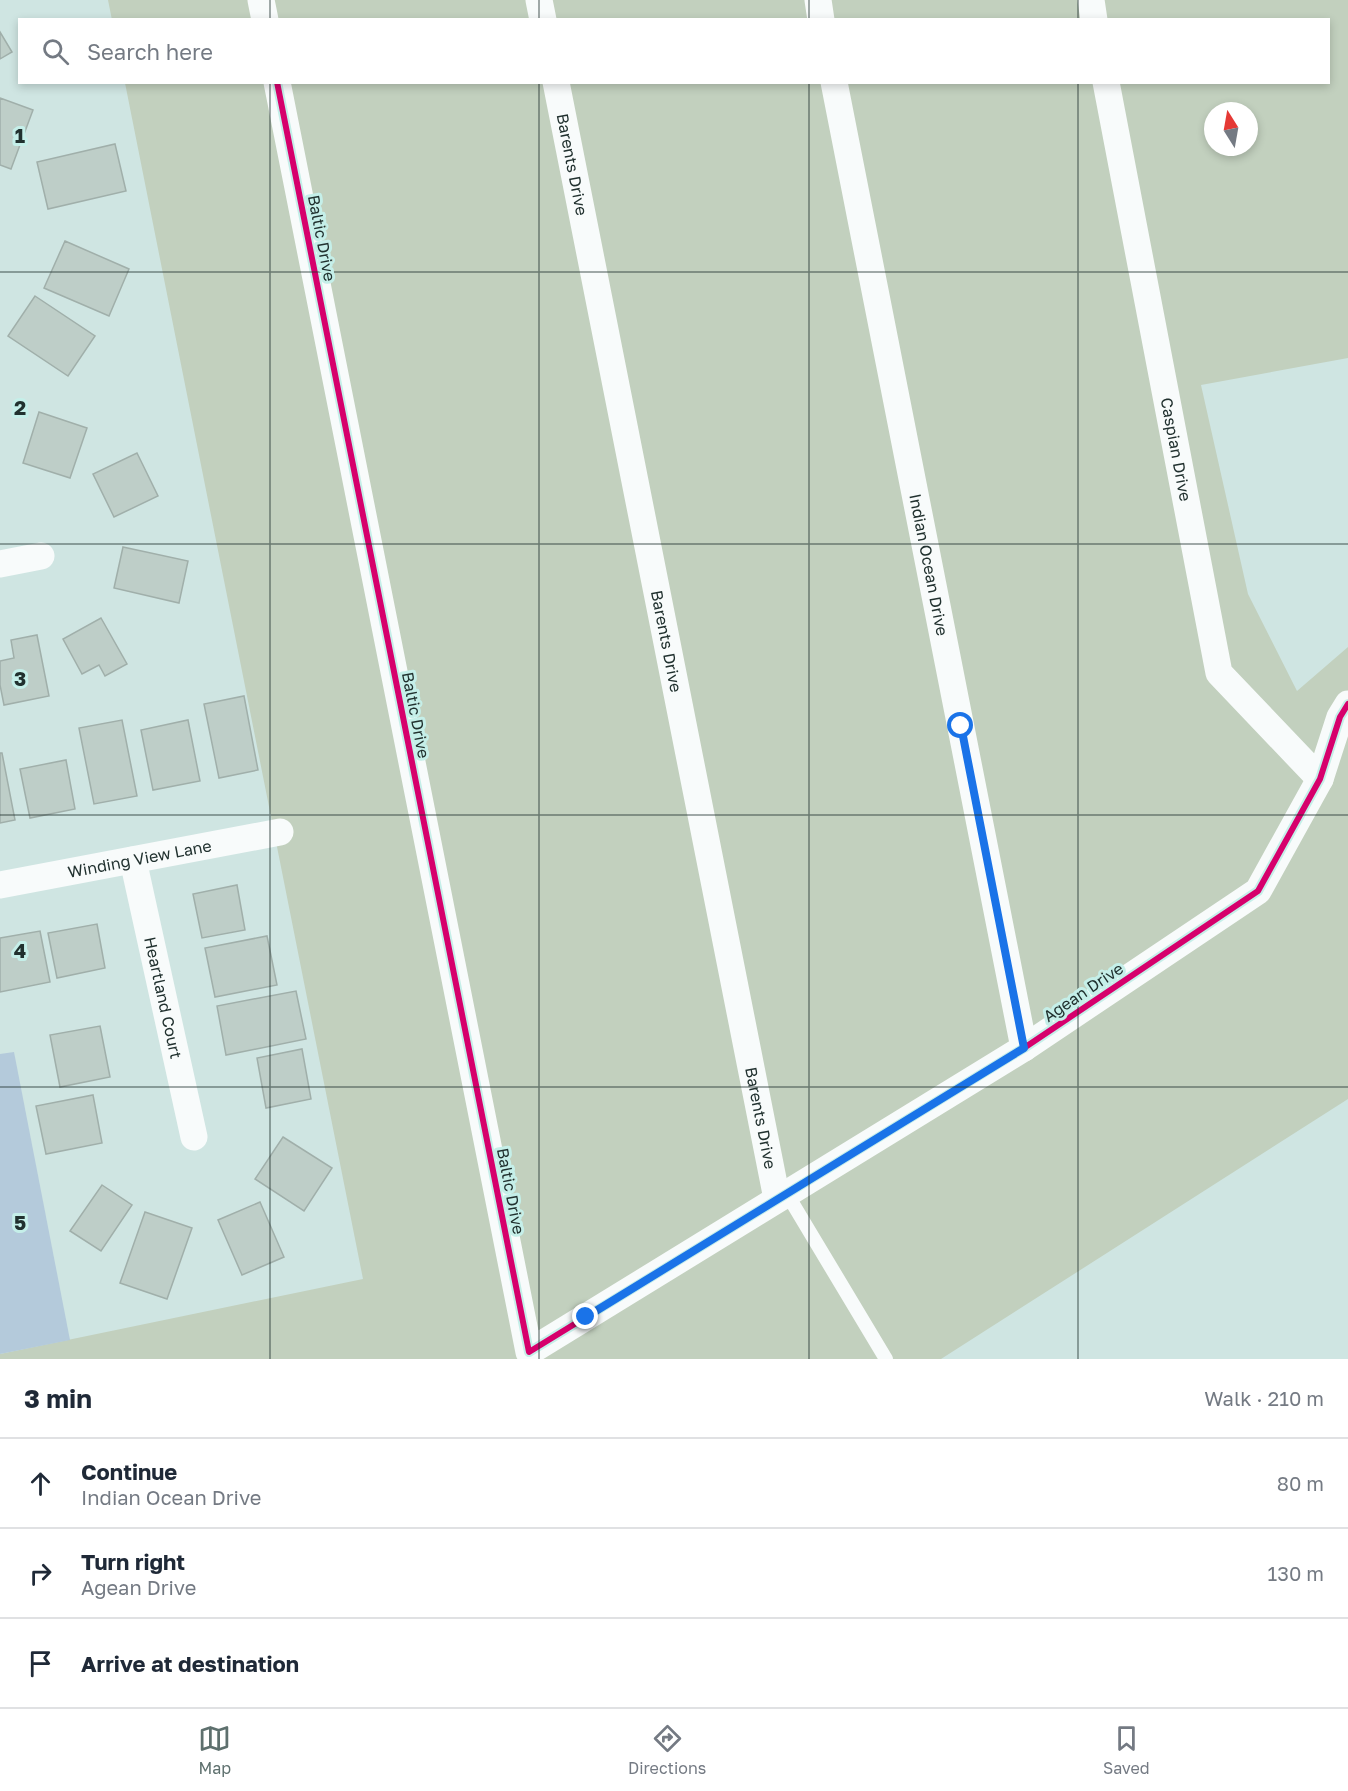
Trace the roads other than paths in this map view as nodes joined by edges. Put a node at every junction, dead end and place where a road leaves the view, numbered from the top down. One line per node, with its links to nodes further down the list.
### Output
1 (261, 0): 5 (street)
2 (540, 0): 6 (street)
3 (818, 0): 7 (street)
4 (1091, 0): 8 (street)
5 (265, 18)
6 (543, 18)
7 (822, 18)
8 (1094, 18)
9 (277, 84): 23 (street, Baltic Drive)
10 (556, 84): 22 (street, Barents Drive)
11 (834, 84): 20 (street, Indian Ocean Drive)
12 (1106, 84): 16 (street, Caspian Drive)
13 (40, 556): 14 (street)
14 (0, 564)
15 (1348, 704): 16 (street, Agean Drive)
16 (1320, 779): 20 (street, Agean Drive)
17 (280, 832): 18 (street, Winding View Lane)
18 (133, 860): 19 (street, Winding View Lane); 21 (street, Heartland Court)
19 (0, 885)
20 (1024, 1048): 22 (street, Agean Drive)
21 (194, 1137)
22 (782, 1196): 23 (street, Agean Drive); 24 (lane)
23 (529, 1352)
24 (886, 1359)

